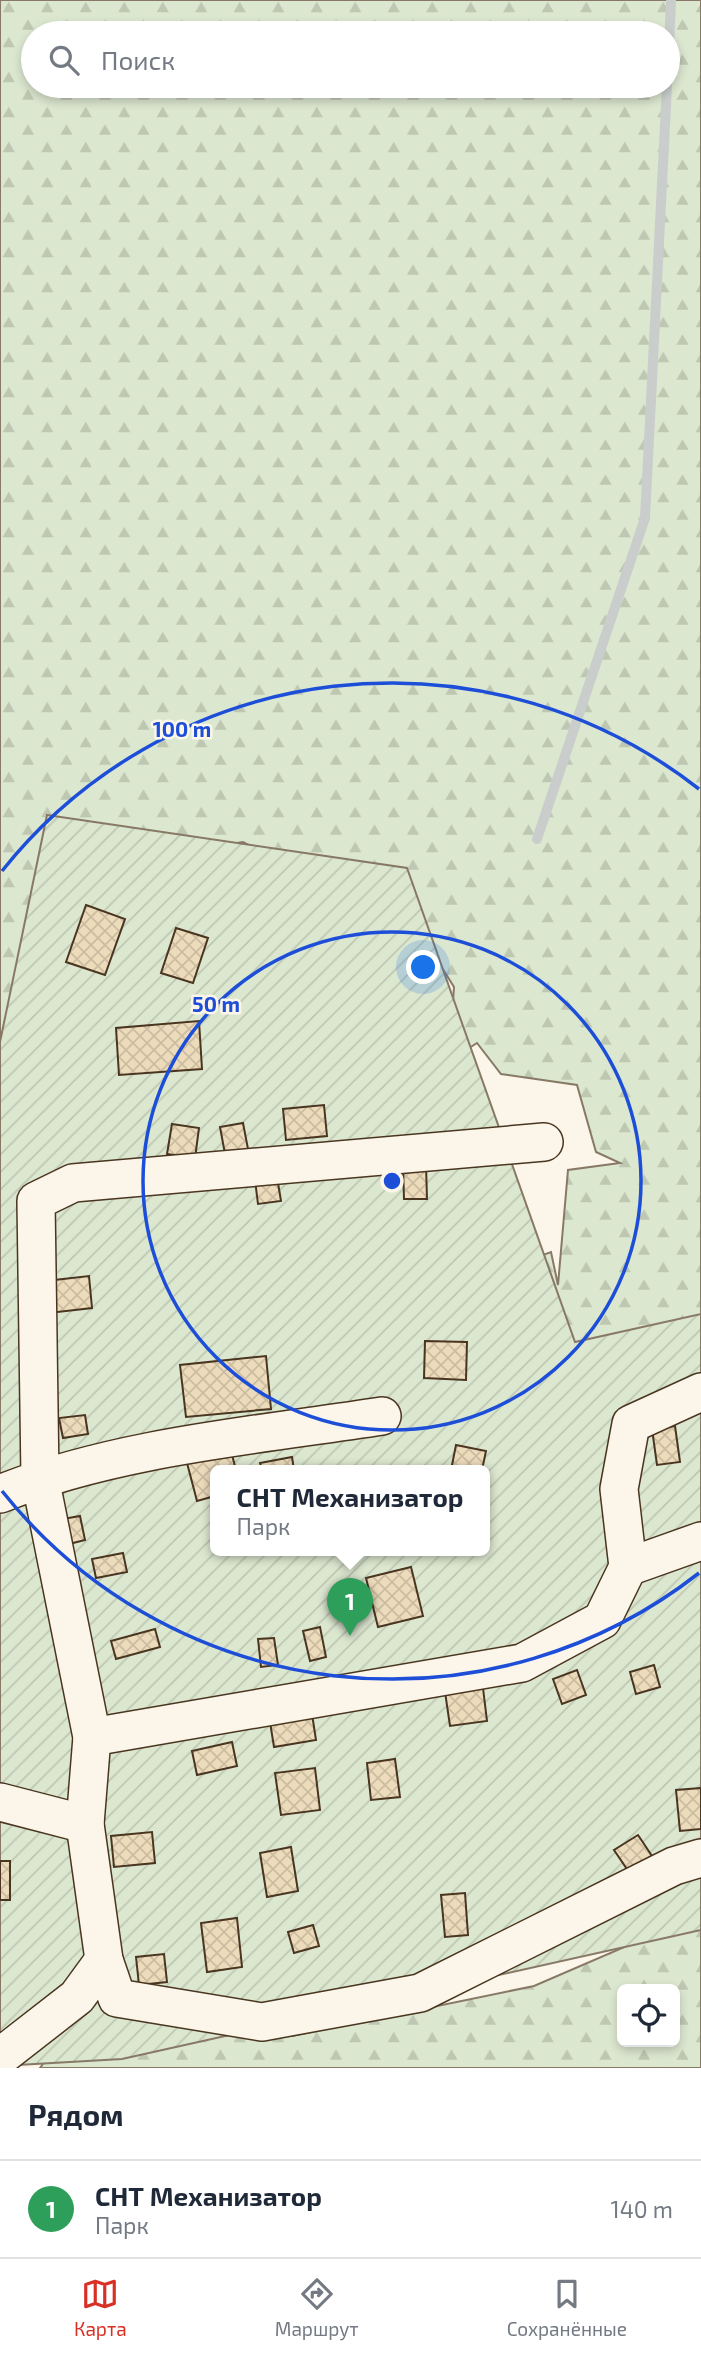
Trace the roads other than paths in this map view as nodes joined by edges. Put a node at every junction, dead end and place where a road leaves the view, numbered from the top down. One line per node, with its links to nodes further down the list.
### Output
1 (544, 1142): 4 (street)
2 (701, 1392): 7 (street)
3 (382, 1416): 4 (street)
4 (40, 1478): 5 (street); 8 (street)
5 (0, 1494)
6 (701, 1541): 7 (street)
7 (628, 1567): 8 (street)
8 (92, 1737): 10 (street)
9 (0, 1802): 10 (street)
10 (85, 1825): 12 (street)
11 (701, 1858): 12 (street)
12 (104, 1960): 13 (street)
13 (0, 2057)

